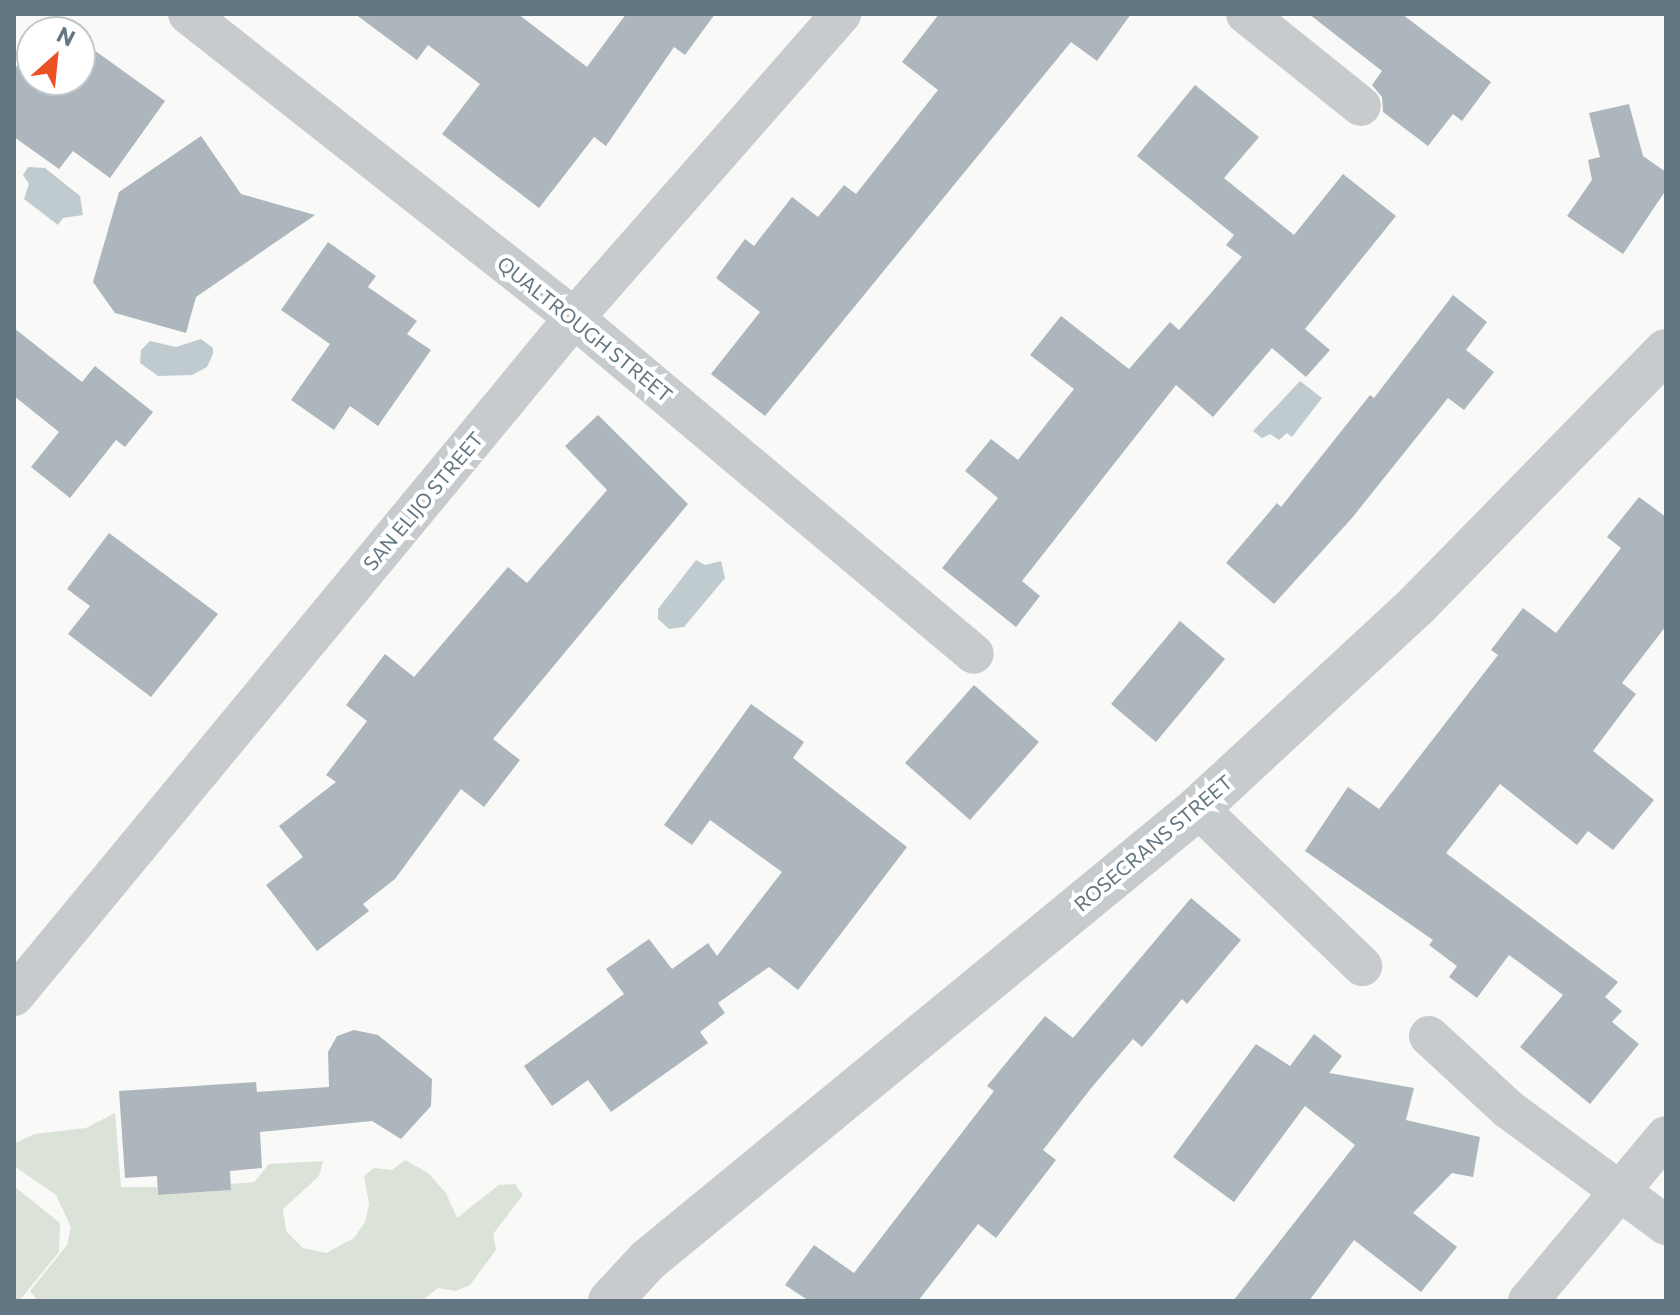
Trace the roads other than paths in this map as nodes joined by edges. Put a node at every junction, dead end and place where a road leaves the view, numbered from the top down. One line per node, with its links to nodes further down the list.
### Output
1 (188, 14): 5 (street, QUALTROUGH STREET)
2 (841, 14): 5 (street, SAN ELIJO STREET)
3 (1246, 14): 4 (street)
4 (1361, 106)
5 (574, 318): 7 (street, QUALTROUGH STREET); 10 (street, SAN ELIJO STREET)
6 (1666, 351): 8 (street, ROSECRANS STREET)
7 (974, 654)
8 (1198, 808): 9 (street); 15 (street, ROSECRANS STREET)
9 (1362, 966)
10 (14, 996)
11 (1429, 1036): 13 (street)
12 (1666, 1136): 13 (street)
13 (1623, 1191): 14 (street); 16 (street)
14 (1666, 1225)
15 (610, 1301)
16 (1528, 1301)

